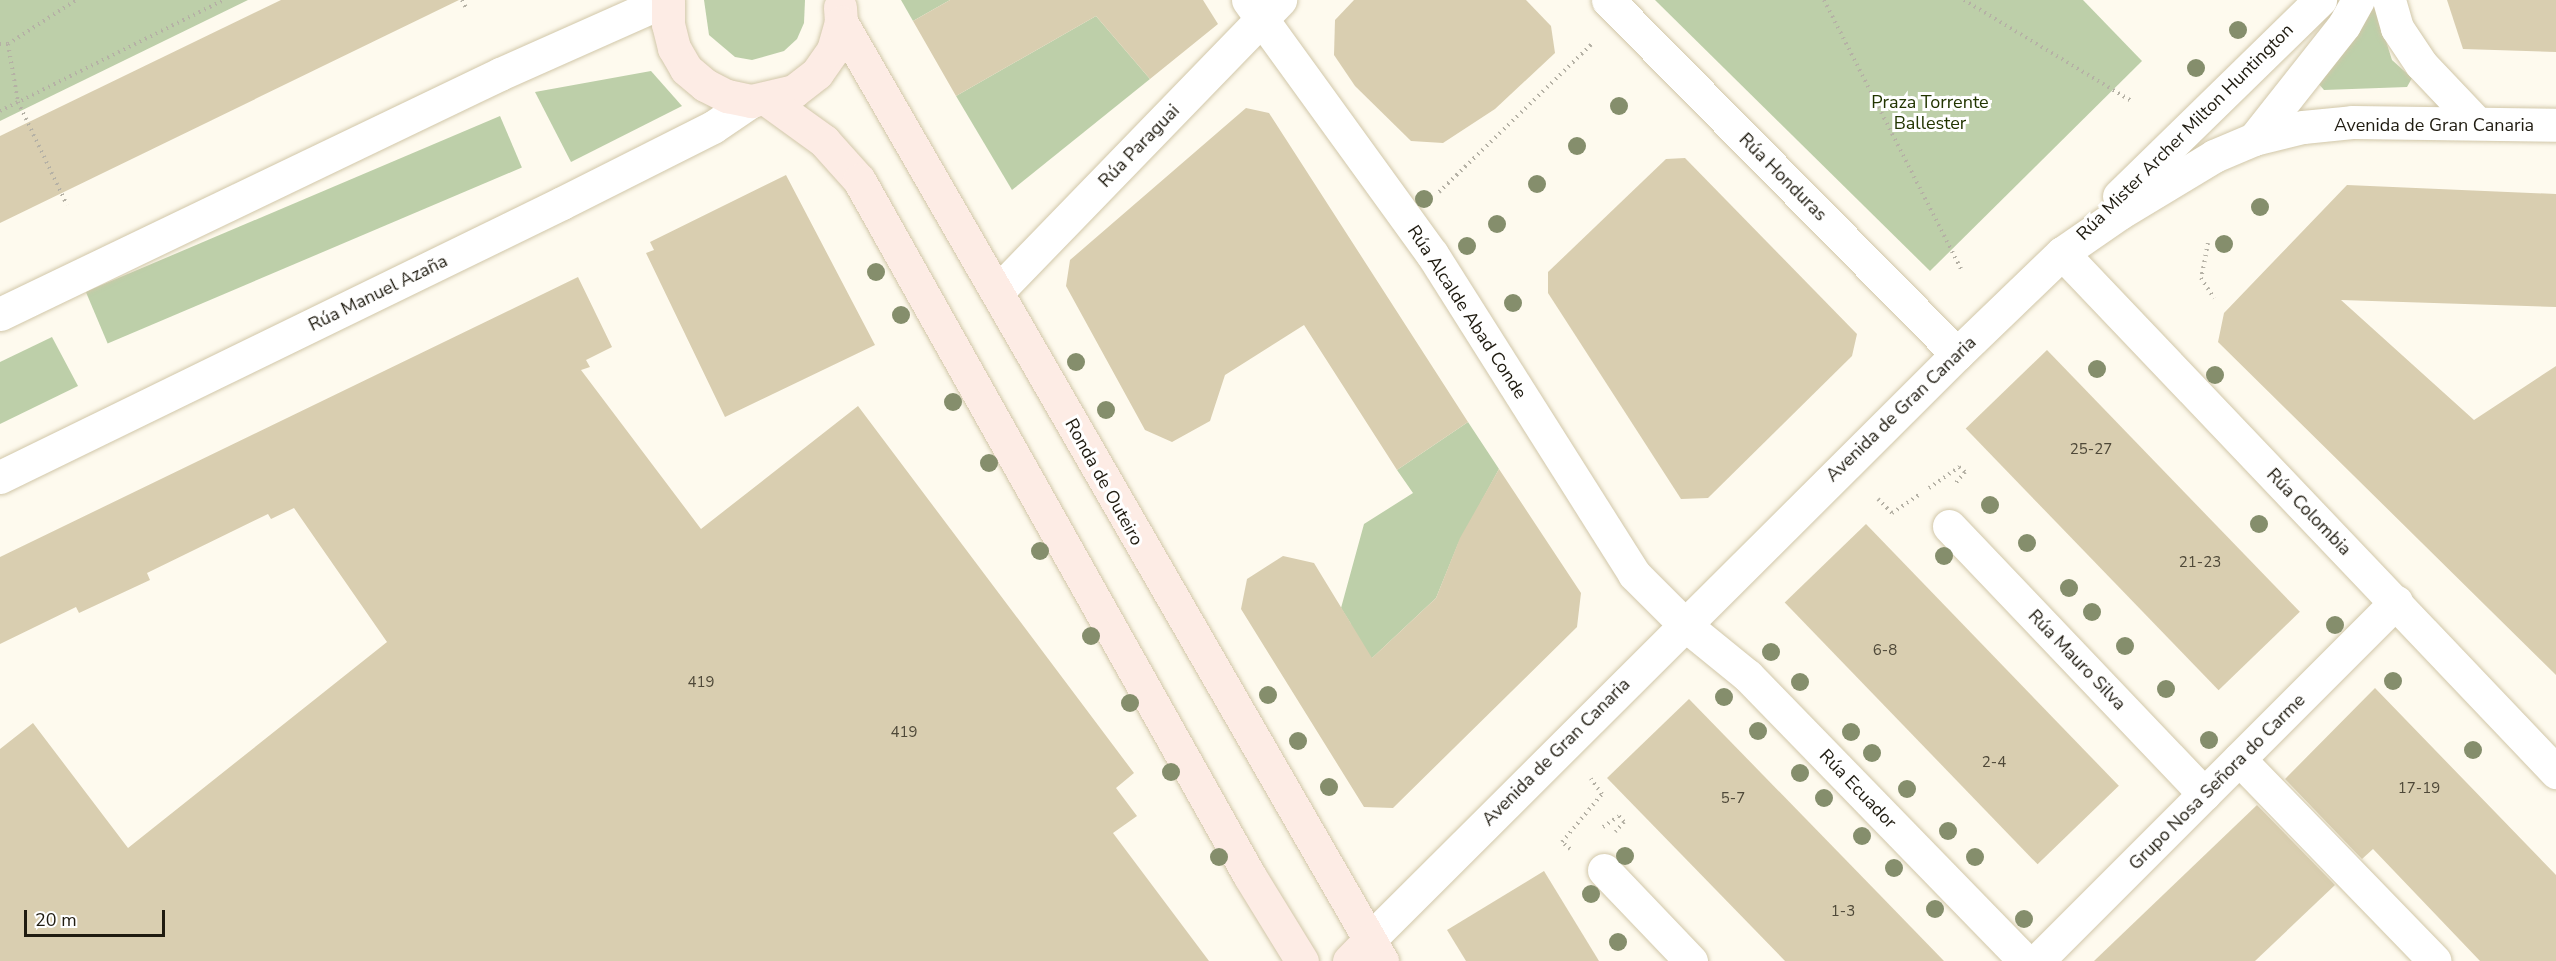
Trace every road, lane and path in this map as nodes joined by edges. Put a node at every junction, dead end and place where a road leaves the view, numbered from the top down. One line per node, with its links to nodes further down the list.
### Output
1 (76, 0): 15 (path)
2 (224, 0): 17 (path)
3 (462, 0): 12 (path)
4 (667, 0): 16 (street); 30 (street)
5 (1824, 0): 27 (path)
6 (1964, 0): 18 (path)
7 (2358, 0): 22 (street)
8 (2389, 0): 20 (street)
9 (2314, 6): 22 (street, Rúa Mister Archer Milton Huntington); 26 (street, Rúa Mister Archer Milton Huntington)
10 (1263, 7): 24 (street, Rúa Alcalde Abad Conde); 28 (street, Rúa Paraguai)
11 (1615, 7): 24 (path); 31 (street, Rúa Honduras)
12 (467, 10)
13 (840, 11): 16 (street, Ronda de Outeiro); 28 (street, Ronda de Outeiro)
14 (0, 44): 15 (path)
15 (8, 44): 17 (path)
16 (759, 100): 32 (street, Rúa Manuel Azaña); 41 (street)
17 (18, 102): 19 (path); 23 (path)
18 (2133, 102)
19 (0, 111)
20 (2477, 123): 21 (street, Avenida de Gran Canaria); 22 (street, Avenida de Gran Canaria)
21 (2556, 125)
22 (2254, 139): 26 (street, Avenida de Gran Canaria)
23 (67, 205)
24 (1408, 222): 35 (street, Rúa Alcalde Abad Conde)
25 (2208, 243): 29 (path)
26 (2062, 253): 31 (street, Avenida de Gran Canaria); 34 (street, Rúa Colombia)
27 (1962, 271)
28 (996, 291): 40 (street, Ronda de Outeiro)
29 (2214, 298)
30 (0, 314)
31 (1957, 354): 35 (street, Avenida de Gran Canaria)
32 (0, 477)
33 (1949, 526): 38 (street, Rúa Mauro Silva)
34 (2396, 602): 36 (street, Grupo Nosa Señora do Carme); 37 (street, Rúa Colombia)
35 (1684, 624): 40 (street, Avenida de Gran Canaria); 43 (street, Rúa Ecuador)
36 (2239, 759): 38 (street, Grupo Nosa Señora do Carme); 45 (street)
37 (2556, 772)
38 (2204, 794): 44 (street, Grupo Nosa Señora do Carme)
39 (1604, 870): 42 (street)
40 (1366, 954)
41 (1302, 961)
42 (1691, 961)
43 (2025, 961)
44 (2037, 961)
45 (2435, 961)

